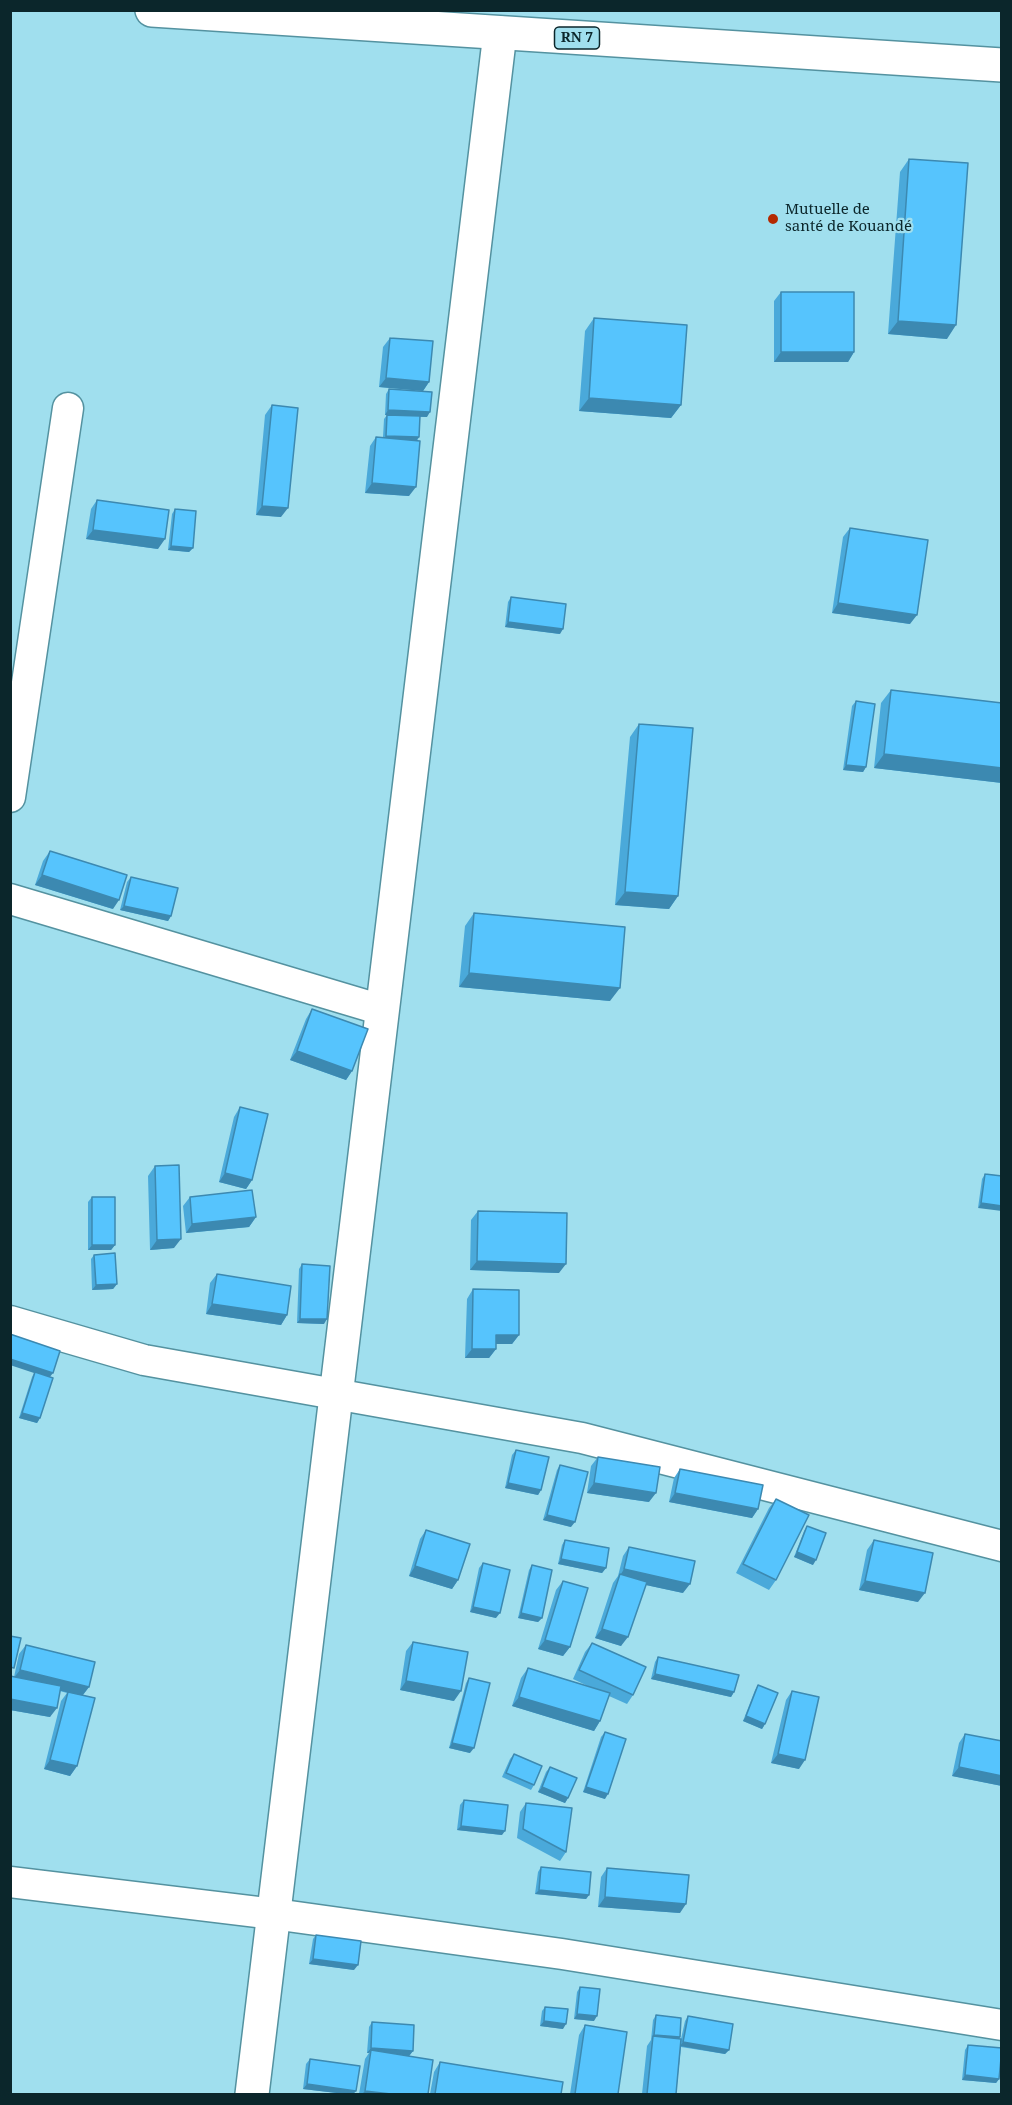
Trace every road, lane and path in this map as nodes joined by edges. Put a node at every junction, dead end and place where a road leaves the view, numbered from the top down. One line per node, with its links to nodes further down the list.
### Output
1 (152, 10): 2 (street, RN 7)
2 (500, 33): 3 (street, RN 7); 7 (street)
3 (1002, 65)
4 (68, 408): 5 (street)
5 (10, 798)
6 (10, 899): 7 (street)
7 (382, 1010): 9 (street)
8 (10, 1320): 9 (street)
9 (336, 1394): 10 (street); 12 (street)
10 (1002, 1546)
11 (10, 1882): 12 (street)
12 (274, 1914): 13 (street); 14 (street)
13 (1002, 2025)
14 (252, 2094)

